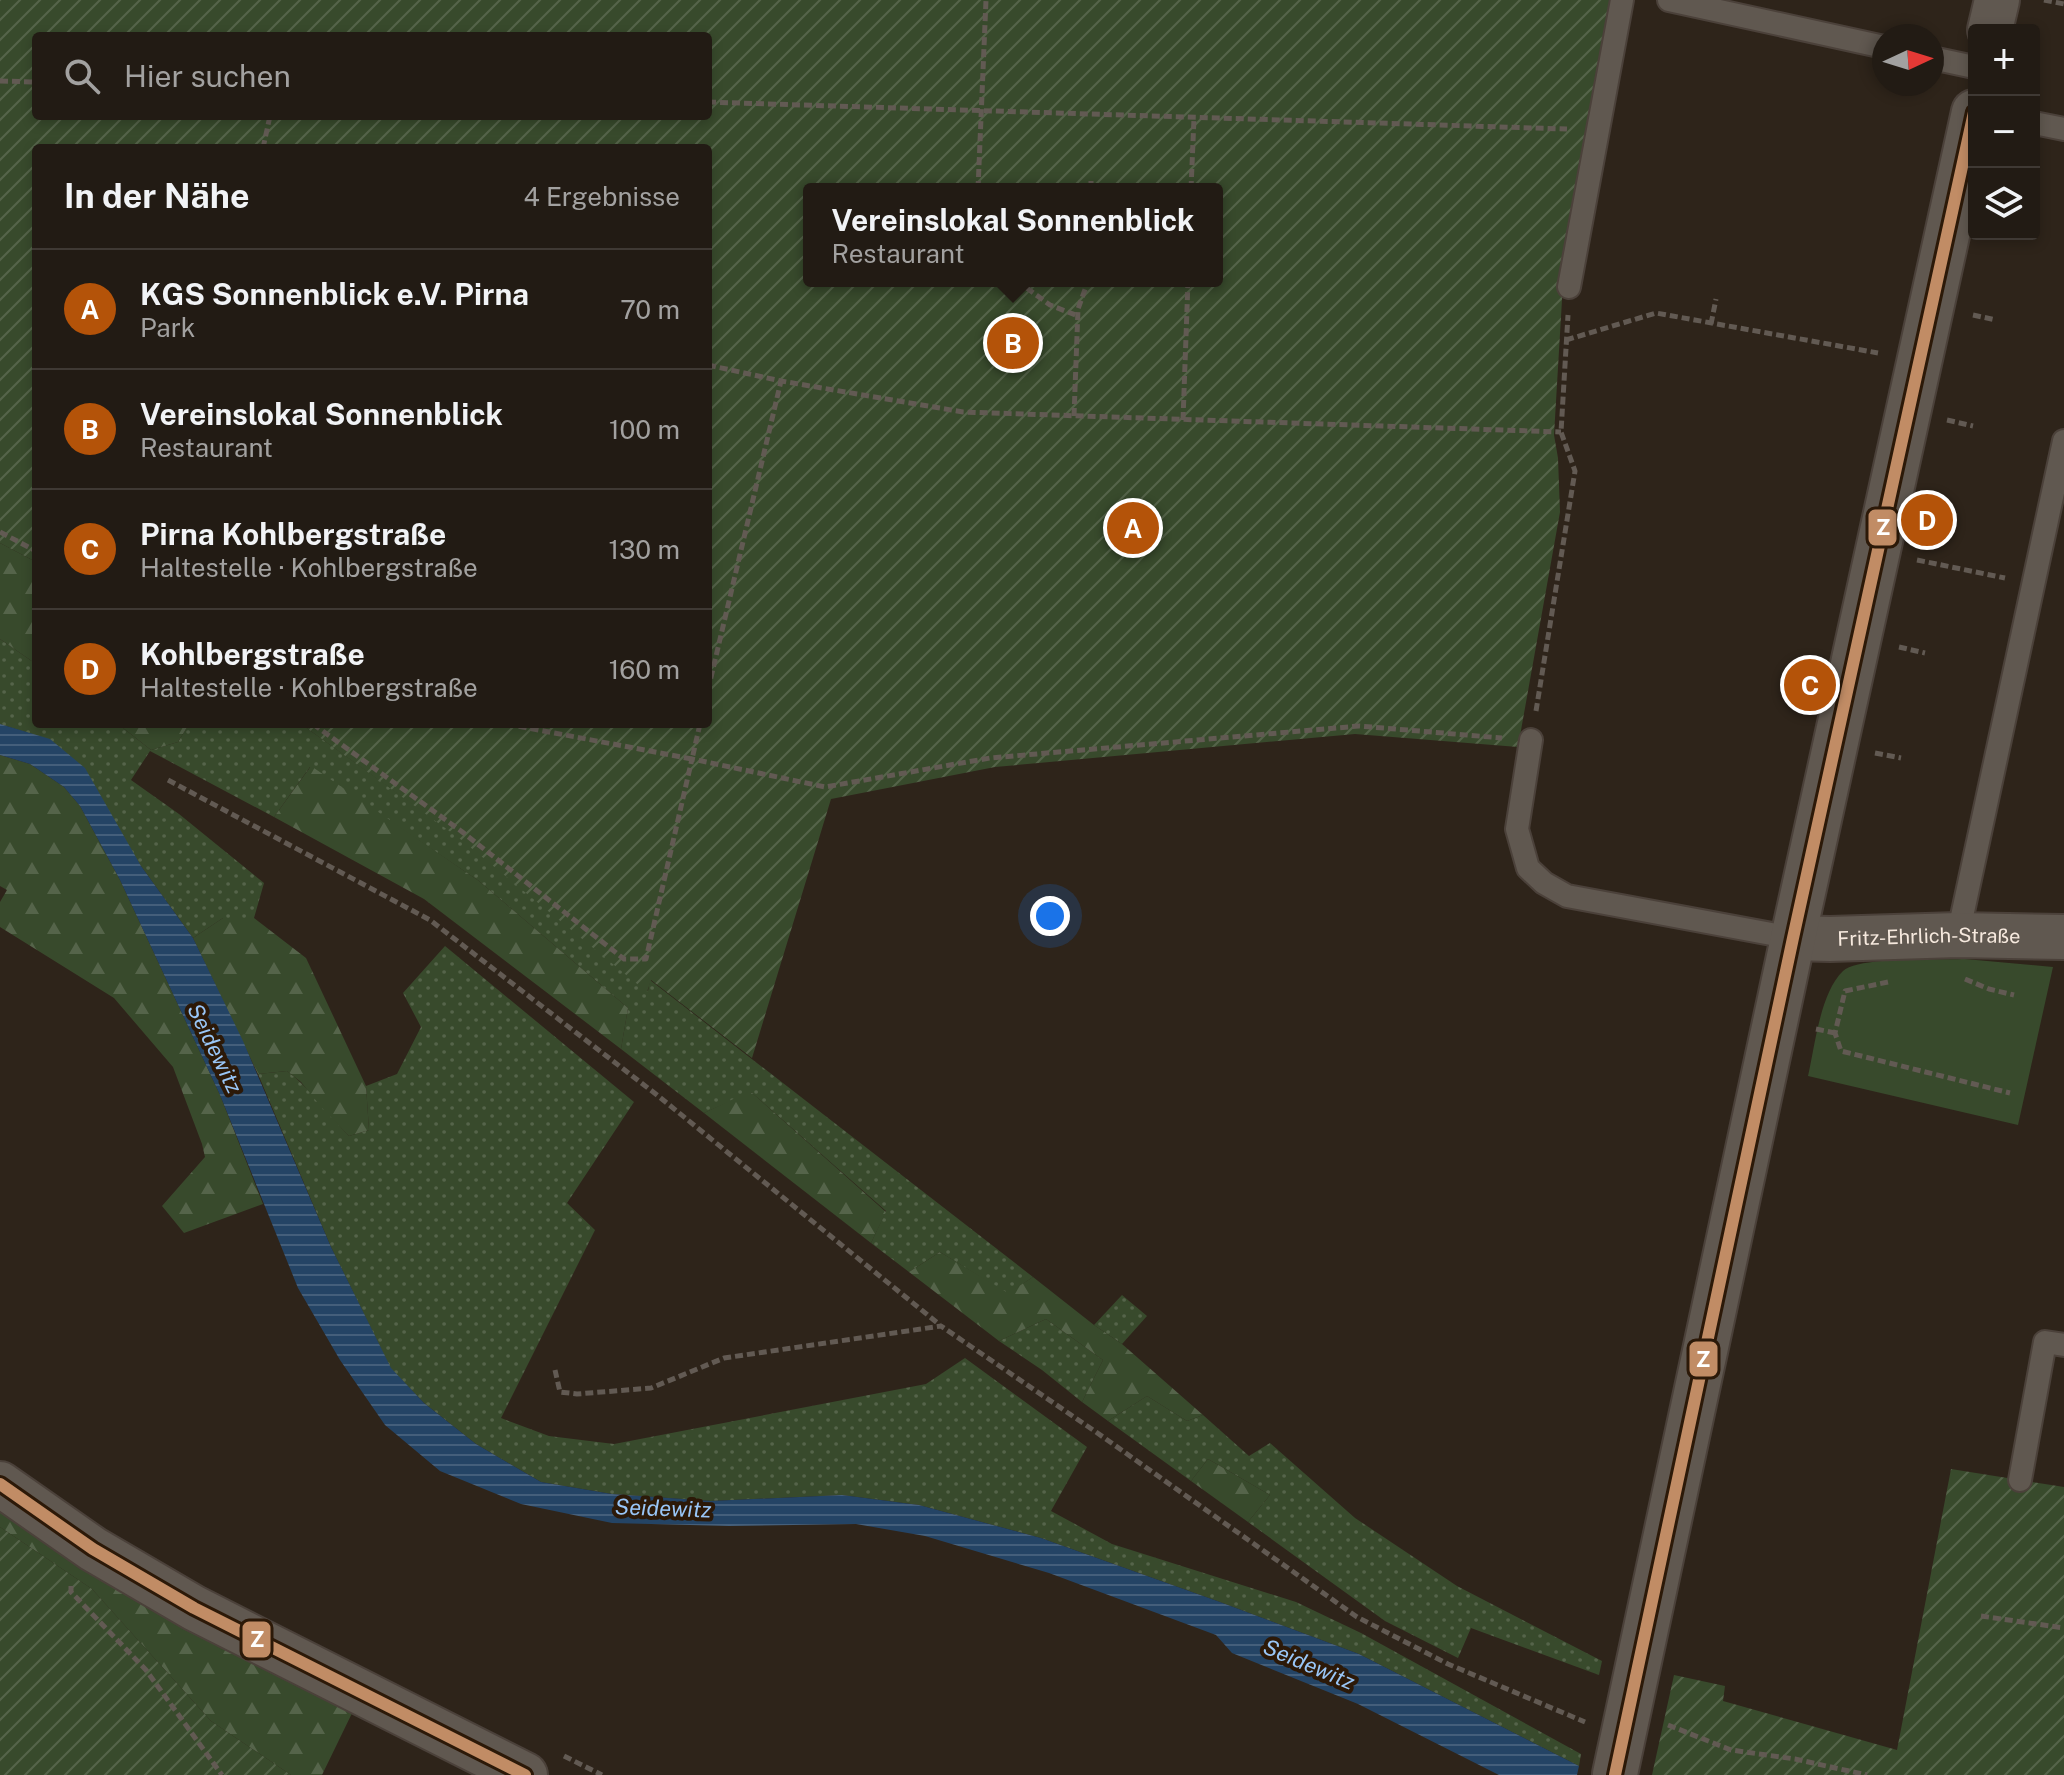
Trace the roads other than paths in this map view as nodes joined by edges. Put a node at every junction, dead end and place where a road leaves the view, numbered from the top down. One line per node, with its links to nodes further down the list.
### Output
1 (1622, 0): 11 (lane)
2 (1669, 0): 5 (lane)
3 (1997, 0): 4 (street)
4 (1991, 24)
5 (1872, 44)
6 (1944, 61): 7 (lane)
7 (1968, 66)
8 (2040, 124): 9 (lane)
9 (2064, 129)
10 (1968, 139): 16 (street)
11 (1569, 287)
12 (2064, 441): 14 (lane)
13 (1531, 740): 16 (lane)
14 (1958, 935): 15 (street, Fritz-Ehrlich-Straße); 16 (street, Fritz-Ehrlich-Straße)
15 (2064, 937)
16 (1793, 938): 20 (street)
17 (2064, 1345): 18 (lane)
18 (2020, 1480)
19 (0, 1484): 21 (street)
20 (1631, 1744)
21 (525, 1775)

